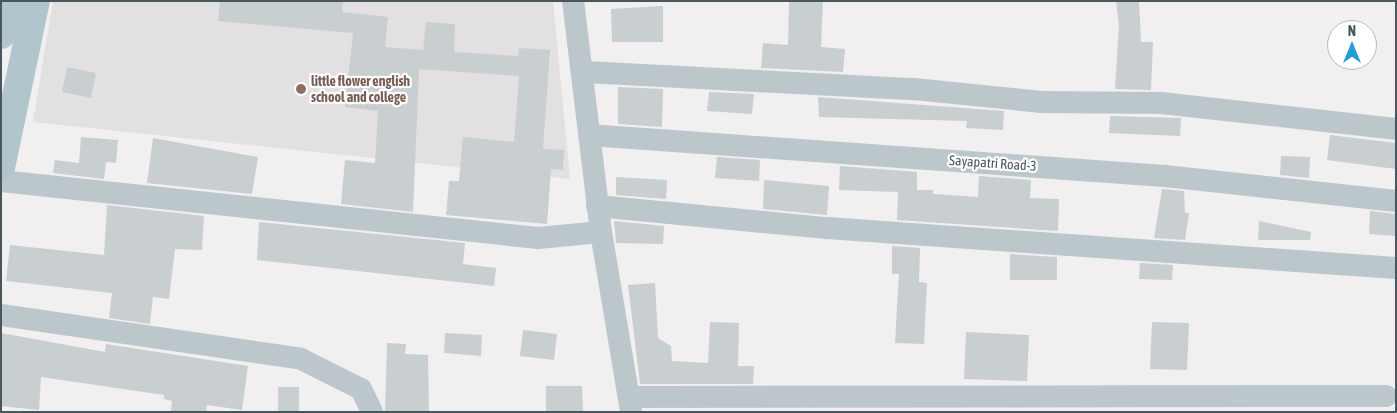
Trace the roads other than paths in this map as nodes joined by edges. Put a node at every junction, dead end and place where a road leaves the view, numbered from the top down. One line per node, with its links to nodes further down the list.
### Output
1 (8, 1): 4 (main road)
2 (36, 1): 8 (main road)
3 (573, 1): 5 (street)
4 (1, 35)
5 (585, 72): 6 (street); 7 (street)
6 (1396, 129)
7 (589, 135): 10 (street, Sayapatri Road-3); 11 (street)
8 (1, 168)
9 (1, 181): 12 (street)
10 (1396, 201)
11 (596, 206): 12 (street); 13 (street)
12 (601, 232): 16 (street)
13 (1396, 268)
14 (1, 315): 17 (street)
15 (1391, 393): 16 (street); 18 (street)
16 (630, 405)
17 (372, 412)
18 (1363, 412)

